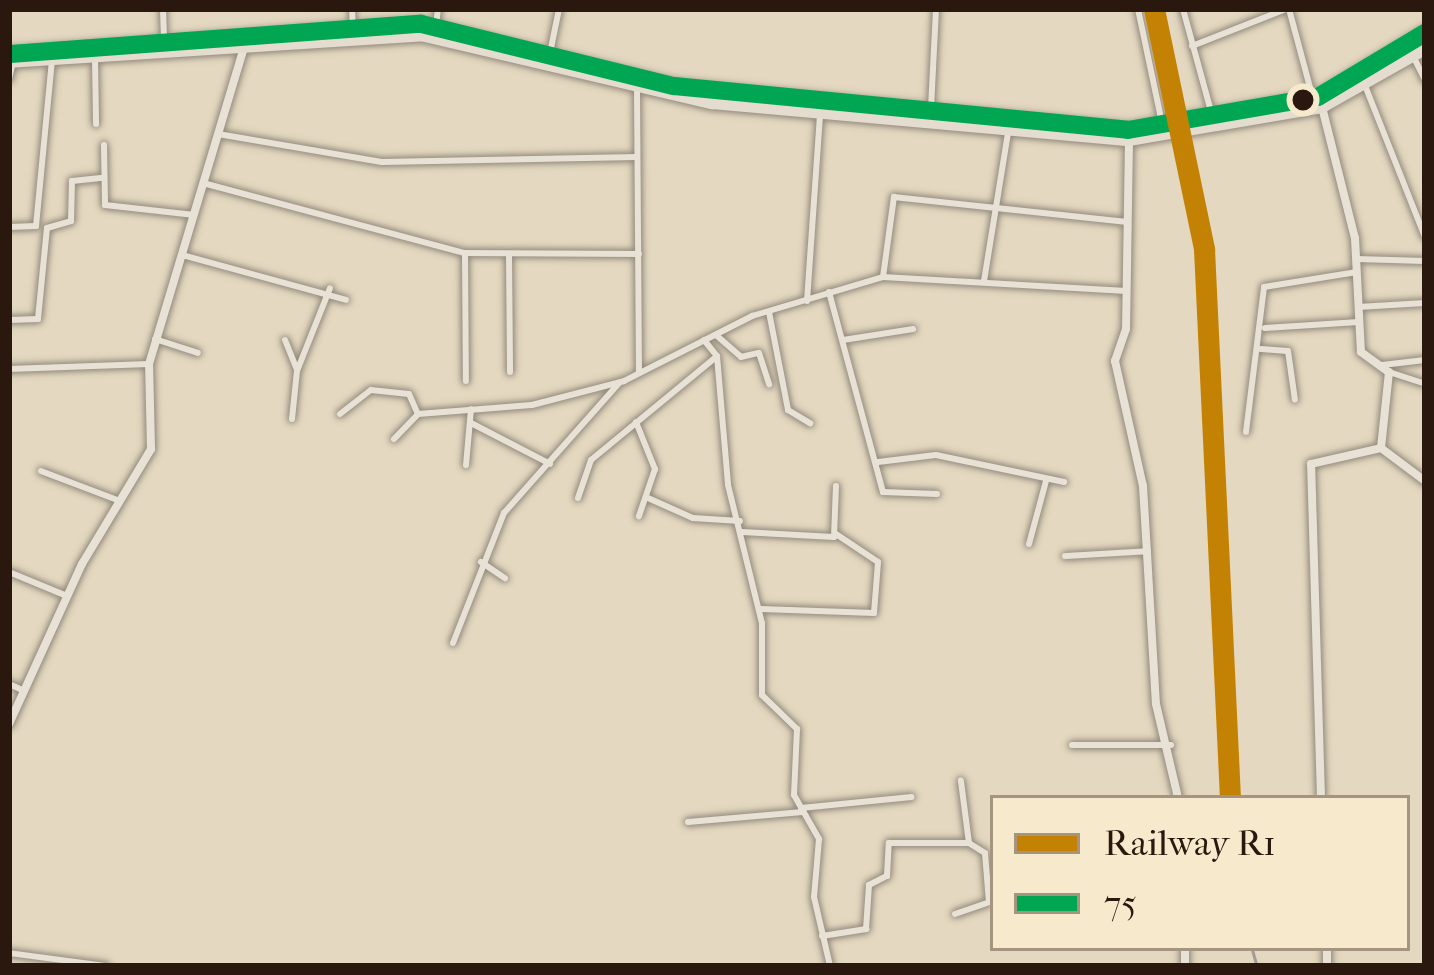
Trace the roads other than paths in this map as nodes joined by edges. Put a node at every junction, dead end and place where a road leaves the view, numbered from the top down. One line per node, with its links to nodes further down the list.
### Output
1 (163, 9): 13 (street)
2 (352, 9): 10 (street)
3 (438, 9): 9 (street)
4 (559, 9): 17 (street)
5 (936, 9): 29 (street)
6 (1138, 9): 34 (street)
7 (1183, 9): 14 (street)
8 (1288, 9): 14 (street); 26 (street)
9 (436, 26): 10 (highway); 17 (highway)
10 (353, 31): 12 (highway)
11 (1425, 33): 21 (highway)
12 (328, 39): 13 (highway); 15 (highway); 25 (highway)
13 (164, 46): 19 (highway)
14 (1192, 46): 31 (street)
15 (243, 50): 18 (highway); 33 (street)
16 (1420, 54): 21 (highway); 23 (street)
17 (549, 57): 27 (highway)
18 (95, 58): 20 (highway); 30 (street)
19 (10, 60): 20 (highway); 22 (street)
20 (52, 60): 44 (street)
21 (1389, 69): 24 (highway); 26 (highway)
22 (9, 79)
23 (1425, 80)
24 (1366, 88): 26 (highway); 46 (street)
25 (637, 90): 27 (highway); 37 (street)
26 (1317, 103): 31 (highway); 51 (street)
27 (787, 106): 28 (highway); 29 (highway)
28 (820, 115): 32 (highway); 60 (street)
29 (930, 118): 34 (highway)
30 (96, 124)
31 (1215, 125): 34 (highway)
32 (1008, 133): 35 (highway); 40 (street)
33 (218, 134): 37 (street); 39 (street)
34 (1163, 134): 35 (highway)
35 (1129, 140): 42 (street)
36 (104, 145): 38 (street)
37 (636, 157): 49 (street)
38 (103, 178): 41 (street); 45 (street)
39 (203, 183): 41 (street); 47 (street)
40 (997, 207): 42 (street); 54 (street); 55 (street)
41 (194, 215): 50 (street)
42 (1127, 222): 57 (street)
43 (9, 226): 44 (street)
44 (36, 226): 45 (street)
45 (48, 226): 64 (street)
46 (1425, 237)
47 (465, 253): 48 (street); 83 (street)
48 (509, 254): 49 (street); 81 (street)
49 (639, 254): 82 (street)
50 (182, 255): 56 (street); 69 (street)
51 (1356, 260): 52 (street); 53 (street)
52 (1425, 260)
53 (1357, 272): 62 (street); 66 (street)
54 (883, 277): 55 (street); 58 (street)
55 (984, 280): 57 (street)
56 (330, 287): 59 (street); 80 (street)
57 (1127, 291): 115 (street)
58 (829, 292): 60 (street); 72 (street)
59 (346, 301)
60 (807, 301): 63 (street)
61 (1425, 303): 62 (street)
62 (1358, 308): 65 (street)
63 (769, 312): 68 (street); 94 (street)
64 (9, 320)
65 (1359, 322): 66 (street); 78 (street)
66 (1264, 328): 73 (street)
67 (913, 329): 72 (street)
68 (716, 334): 71 (street); 86 (street)
69 (155, 339): 74 (street); 77 (street)
70 (285, 340): 80 (street)
71 (704, 340): 75 (street); 82 (street)
72 (843, 340): 98 (street)
73 (1261, 349): 87 (street); 95 (street)
74 (198, 353)
75 (717, 356): 92 (street); 111 (street)
76 (1425, 360): 78 (street)
77 (148, 364): 79 (street); 109 (street)
78 (1385, 368): 85 (street); 97 (street)
79 (9, 369)
80 (297, 370): 91 (street)
81 (510, 372)
82 (639, 373): 84 (street)
83 (466, 381)
84 (620, 382): 88 (street); 99 (street)
85 (1425, 383)
86 (769, 384)
87 (1294, 400)
88 (470, 409): 90 (street); 93 (street)
89 (340, 414): 90 (street)
90 (418, 414): 96 (street)
91 (292, 419)
92 (636, 422): 107 (street); 108 (street)
93 (471, 423): 99 (street); 100 (street)
94 (810, 423)
95 (1246, 432)
96 (394, 439)
97 (1381, 448): 103 (street); 130 (street)
98 (878, 462): 102 (street); 106 (street)
99 (550, 464): 117 (street)
100 (466, 465)
101 (41, 471): 109 (street)
102 (1046, 481): 104 (street); 114 (street)
103 (1425, 481)
104 (1064, 482)
105 (836, 486): 113 (street)
106 (937, 494)
107 (578, 498)
108 (647, 498): 110 (street); 111 (street)
109 (120, 501): 120 (street)
110 (639, 516)
111 (740, 520): 112 (street)
112 (742, 532): 113 (street); 121 (street)
113 (836, 534): 121 (street)
114 (1029, 544)
115 (1148, 551): 116 (street); 126 (street)
116 (1065, 556)
117 (481, 562): 119 (street); 122 (street)
118 (9, 572): 120 (street)
119 (505, 578)
120 (68, 596): 124 (street)
121 (759, 609): 132 (street)
122 (453, 643)
123 (9, 683): 124 (street)
124 (25, 691): 125 (street)
125 (9, 724)
126 (1171, 745): 127 (street); 129 (street)
127 (1072, 746)
128 (961, 781): 134 (street)
129 (1178, 795)
130 (1321, 795)
131 (911, 797): 132 (street)
132 (802, 810): 133 (street); 136 (street)
133 (688, 822)
134 (968, 843): 135 (street); 136 (street)
135 (955, 914)
136 (822, 937): 141 (street)
137 (9, 953): 138 (street)
138 (21, 956): 139 (street); 140 (street)
139 (19, 966)
140 (106, 966)
141 (830, 966)

